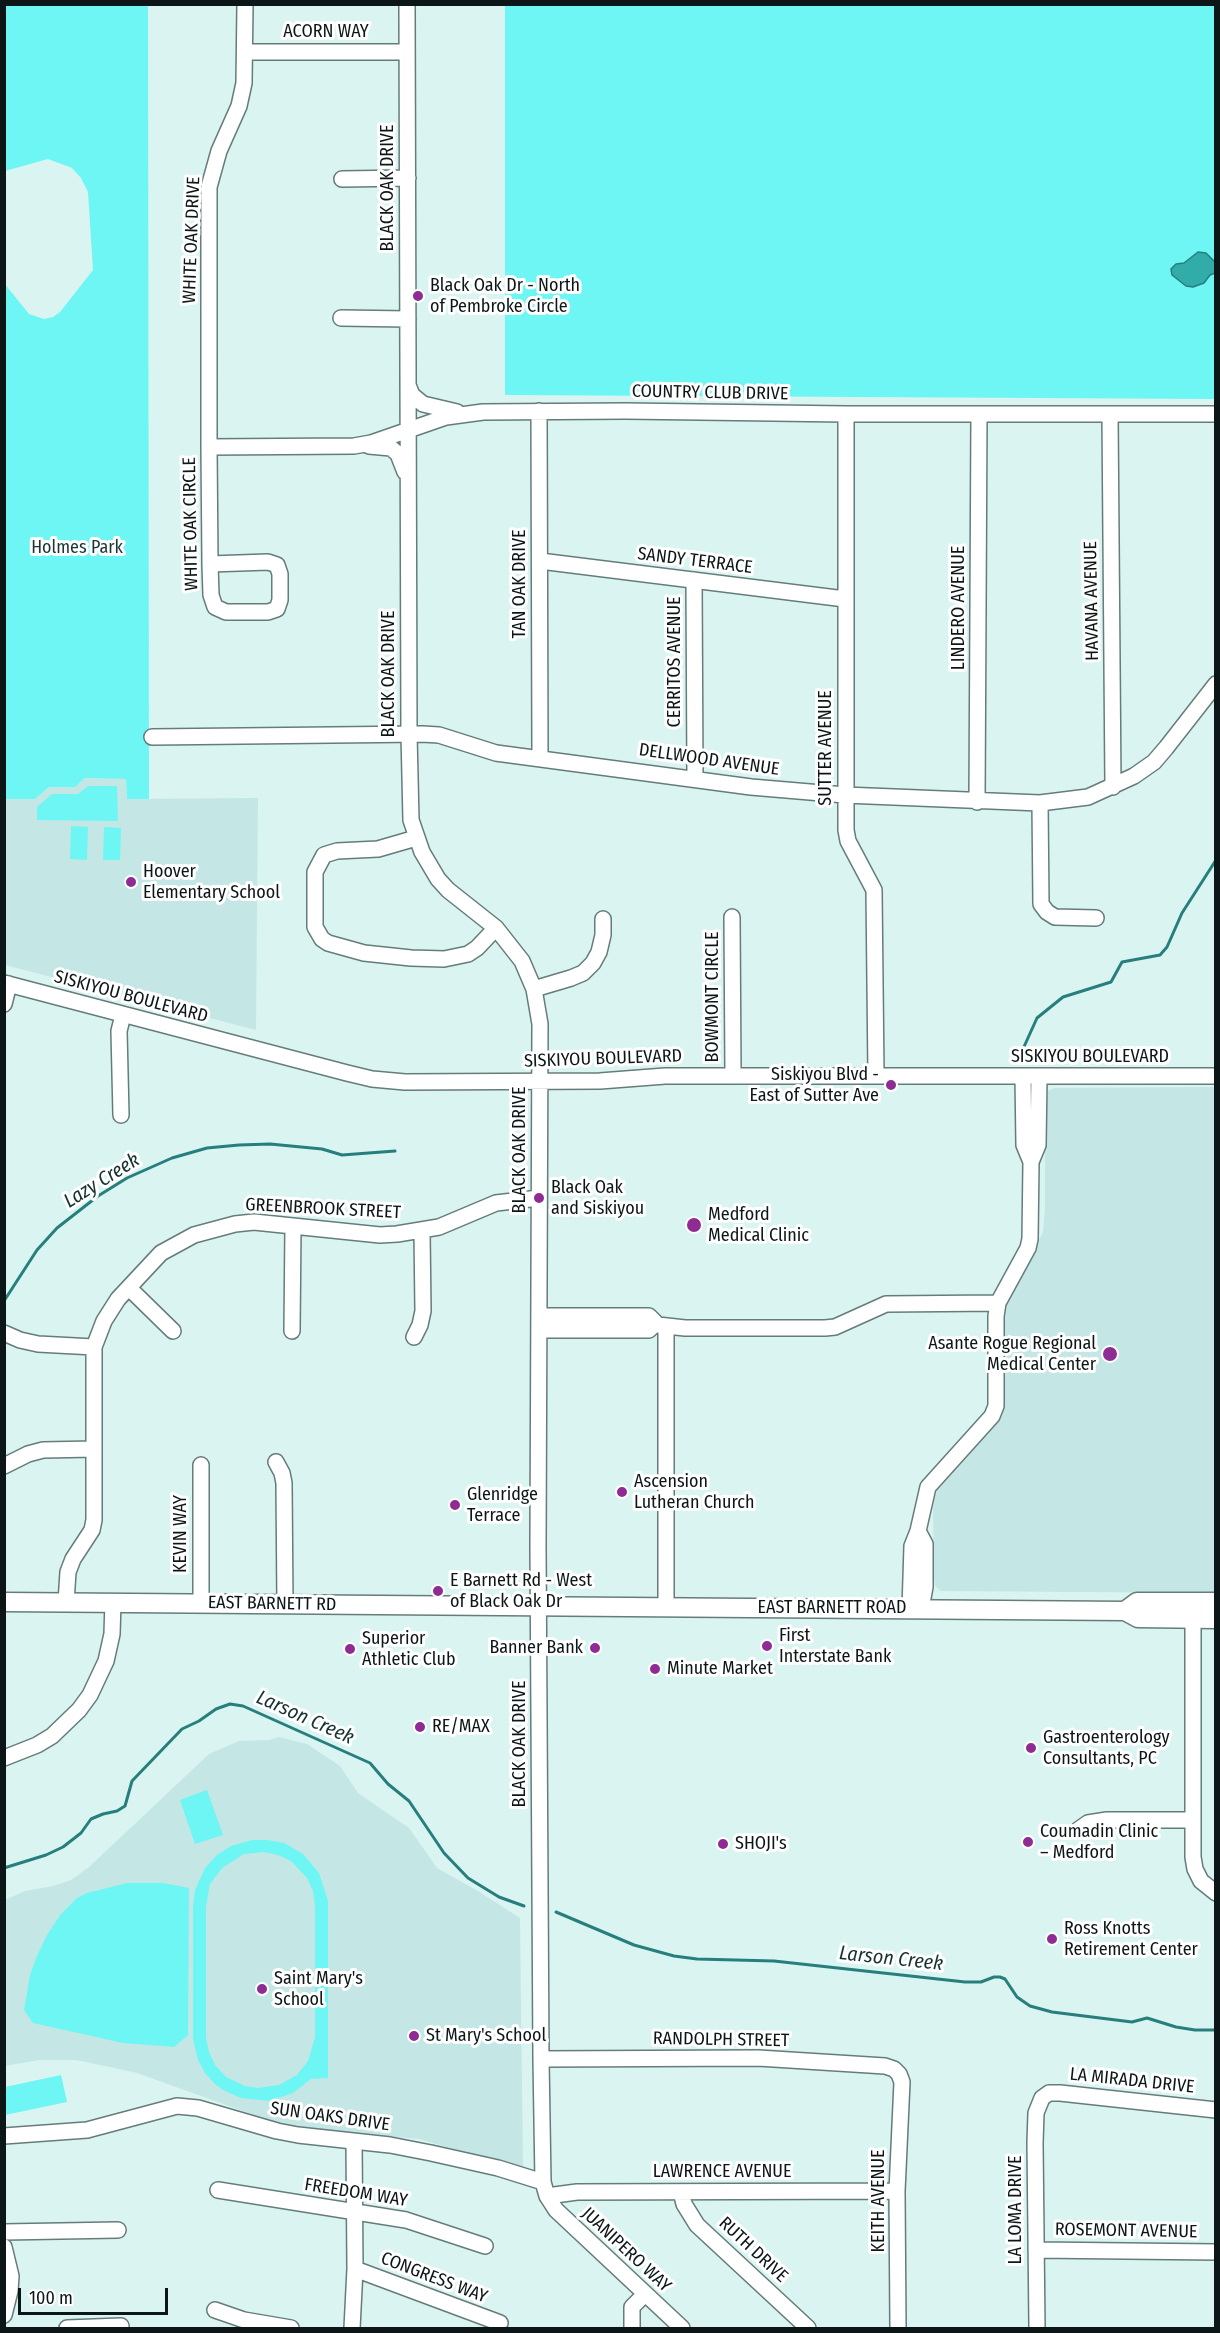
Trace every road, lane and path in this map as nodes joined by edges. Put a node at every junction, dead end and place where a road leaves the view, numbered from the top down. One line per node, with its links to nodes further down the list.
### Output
1 (245, 4): 3 (street, WHITE OAK DRIVE)
2 (407, 4): 4 (street, BLACK OAK DRIVE)
3 (245, 52): 4 (street, ACORN WAY); 18 (street, WHITE OAK DRIVE)
4 (407, 52): 5 (street, BLACK OAK DRIVE)
5 (408, 178): 6 (street); 8 (street, BLACK OAK DRIVE)
6 (342, 179)
7 (341, 318): 8 (street)
8 (408, 319): 9 (street, BLACK OAK DRIVE)
9 (408, 385): 11 (street); 16 (street, BLACK OAK DRIVE)
10 (539, 411): 11 (street, COUNTRY CLUB DRIVE); 12 (street, COUNTRY CLUB DRIVE); 20 (street, TAN OAK DRIVE)
11 (463, 414): 16 (street, COUNTRY CLUB DRIVE)
12 (846, 414): 13 (street, COUNTRY CLUB DRIVE); 23 (street, SUTTER AVENUE)
13 (979, 414): 14 (street, COUNTRY CLUB DRIVE); 31 (street, LINDERO AVENUE)
14 (1110, 414): 15 (street, COUNTRY CLUB DRIVE); 29 (street, HAVANA AVENUE)
15 (1215, 414)
16 (409, 430): 17 (street, COUNTRY CLUB DRIVE); 19 (street, BLACK OAK DRIVE)
17 (354, 446): 18 (street, COUNTRY CLUB DRIVE); 19 (street)
18 (209, 447): 21 (street, WHITE OAK CIRCLE)
19 (409, 482): 25 (street, BLACK OAK DRIVE)
20 (540, 561): 22 (street, SANDY TERRACE); 27 (street, TAN OAK DRIVE)
21 (210, 564): 21 (street, WHITE OAK CIRCLE)
22 (694, 580): 23 (street, SANDY TERRACE); 28 (street, CERRITOS AVENUE)
23 (845, 599): 30 (street, SUTTER AVENUE)
24 (1215, 684): 29 (street, DELLWOOD AVENUE)
25 (409, 734): 26 (street, DELLWOOD AVENUE); 27 (street, DELLWOOD AVENUE); 33 (street, BLACK OAK DRIVE)
26 (152, 737)
27 (540, 757): 28 (street, DELLWOOD AVENUE)
28 (695, 778): 30 (street, DELLWOOD AVENUE)
29 (1113, 787): 32 (street, DELLWOOD AVENUE)
30 (845, 795): 31 (street, DELLWOOD AVENUE); 43 (street, SUTTER AVENUE)
31 (977, 802): 32 (street, DELLWOOD AVENUE)
32 (1040, 803): 35 (street)
33 (416, 838): 37 (street, BLACK OAK DRIVE); 37 (street)
34 (732, 917): 42 (street, BOWMONT CIRCLE)
35 (1096, 918)
36 (603, 919): 39 (street)
37 (496, 928): 39 (street, BLACK OAK DRIVE)
38 (7, 984): 40 (street); 41 (street, SISKIYOU BOULEVARD)
39 (534, 990): 47 (street, BLACK OAK DRIVE)
40 (4, 1004)
41 (123, 1015): 47 (street, SISKIYOU BOULEVARD); 48 (street)
42 (733, 1076): 43 (street, SISKIYOU BOULEVARD); 47 (street, SISKIYOU BOULEVARD)
43 (876, 1076): 45 (street, SISKIYOU BOULEVARD)
44 (1215, 1076): 46 (street, SISKIYOU BOULEVARD)
45 (1023, 1077): 46 (street, SISKIYOU BOULEVARD); 49 (street)
46 (1039, 1077): 49 (street)
47 (540, 1081): 50 (street, BLACK OAK DRIVE)
48 (121, 1115)
49 (1031, 1162): 54 (street)
50 (539, 1198): 52 (street, GREENBROOK STREET); 55 (street, BLACK OAK DRIVE)
51 (292, 1226): 52 (street, GREENBROOK STREET); 53 (street, GREENBROOK STREET); 58 (street)
52 (422, 1232): 60 (street)
53 (129, 1288): 57 (street); 61 (street, GREENBROOK STREET)
54 (998, 1303): 56 (street); 74 (street)
55 (539, 1323): 56 (street); 72 (street, BLACK OAK DRIVE)
56 (661, 1325): 73 (street)
57 (173, 1331)
58 (292, 1331)
59 (4, 1334): 61 (street)
60 (414, 1337)
61 (94, 1347): 62 (street, GREENBROOK STREET)
62 (94, 1449): 65 (street); 67 (street, GREENBROOK STREET)
63 (276, 1462): 71 (street)
64 (201, 1465): 70 (street, KEVIN WAY)
65 (4, 1466)
66 (4, 1602): 67 (main road, EAST BARNETT RD)
67 (66, 1602): 68 (main road, EAST BARNETT RD)
68 (113, 1602): 70 (main road, EAST BARNETT RD); 78 (street)
69 (1215, 1602): 75 (main road, EAST BARNETT ROAD)
70 (201, 1603): 71 (main road, EAST BARNETT RD)
71 (285, 1605): 72 (main road, EAST BARNETT RD)
72 (539, 1607): 73 (main road, EAST BARNETT ROAD); 82 (street, BLACK OAK DRIVE)
73 (666, 1607): 74 (main road, EAST BARNETT ROAD)
74 (916, 1609): 75 (main road, EAST BARNETT ROAD)
75 (1125, 1611): 76 (main road, EAST BARNETT ROAD)
76 (1193, 1618): 77 (main road, EAST BARNETT ROAD); 79 (street)
77 (1215, 1619)
78 (4, 1758)
79 (1193, 1820): 80 (street); 81 (street)
80 (1078, 1830)
81 (1215, 1893)
82 (541, 2059): 83 (street, RANDOLPH STREET); 88 (street, BLACK OAK DRIVE)
83 (899, 2074): 90 (street, KEITH AVENUE)
84 (1045, 2094): 85 (street, LA MIRADA DRIVE); 97 (street, LA LOMA DRIVE)
85 (1215, 2110)
86 (4, 2136): 87 (street, SUN OAKS DRIVE)
87 (354, 2141): 88 (street, SUN OAKS DRIVE); 92 (street)
88 (545, 2189): 91 (street, LAWRENCE AVENUE); 100 (street, JUANIPERO WAY)
89 (218, 2190): 92 (street, FREEDOM WAY)
90 (897, 2191): 91 (street, LAWRENCE AVENUE); 111 (street, KEITH AVENUE)
91 (681, 2192): 110 (street, RUTH DRIVE)
92 (354, 2213): 95 (street, FREEDOM WAY); 99 (street)
93 (118, 2230): 94 (street)
94 (4, 2232)
95 (485, 2246)
96 (4, 2247): 102 (street)
97 (1036, 2250): 98 (street, ROSEMONT AVENUE); 112 (street, LA LOMA DRIVE)
98 (1215, 2252)
99 (355, 2269): 103 (street, CONGRESS WAY); 107 (street)
100 (644, 2295): 108 (street); 109 (street, JUANIPERO WAY)
101 (215, 2310): 106 (street)
102 (4, 2315)
103 (500, 2323)
104 (121, 2326): 105 (street)
105 (67, 2328)
106 (291, 2328)
107 (352, 2328)
108 (632, 2328)
109 (682, 2328)
110 (808, 2328)
111 (898, 2328)
112 (1037, 2328)

